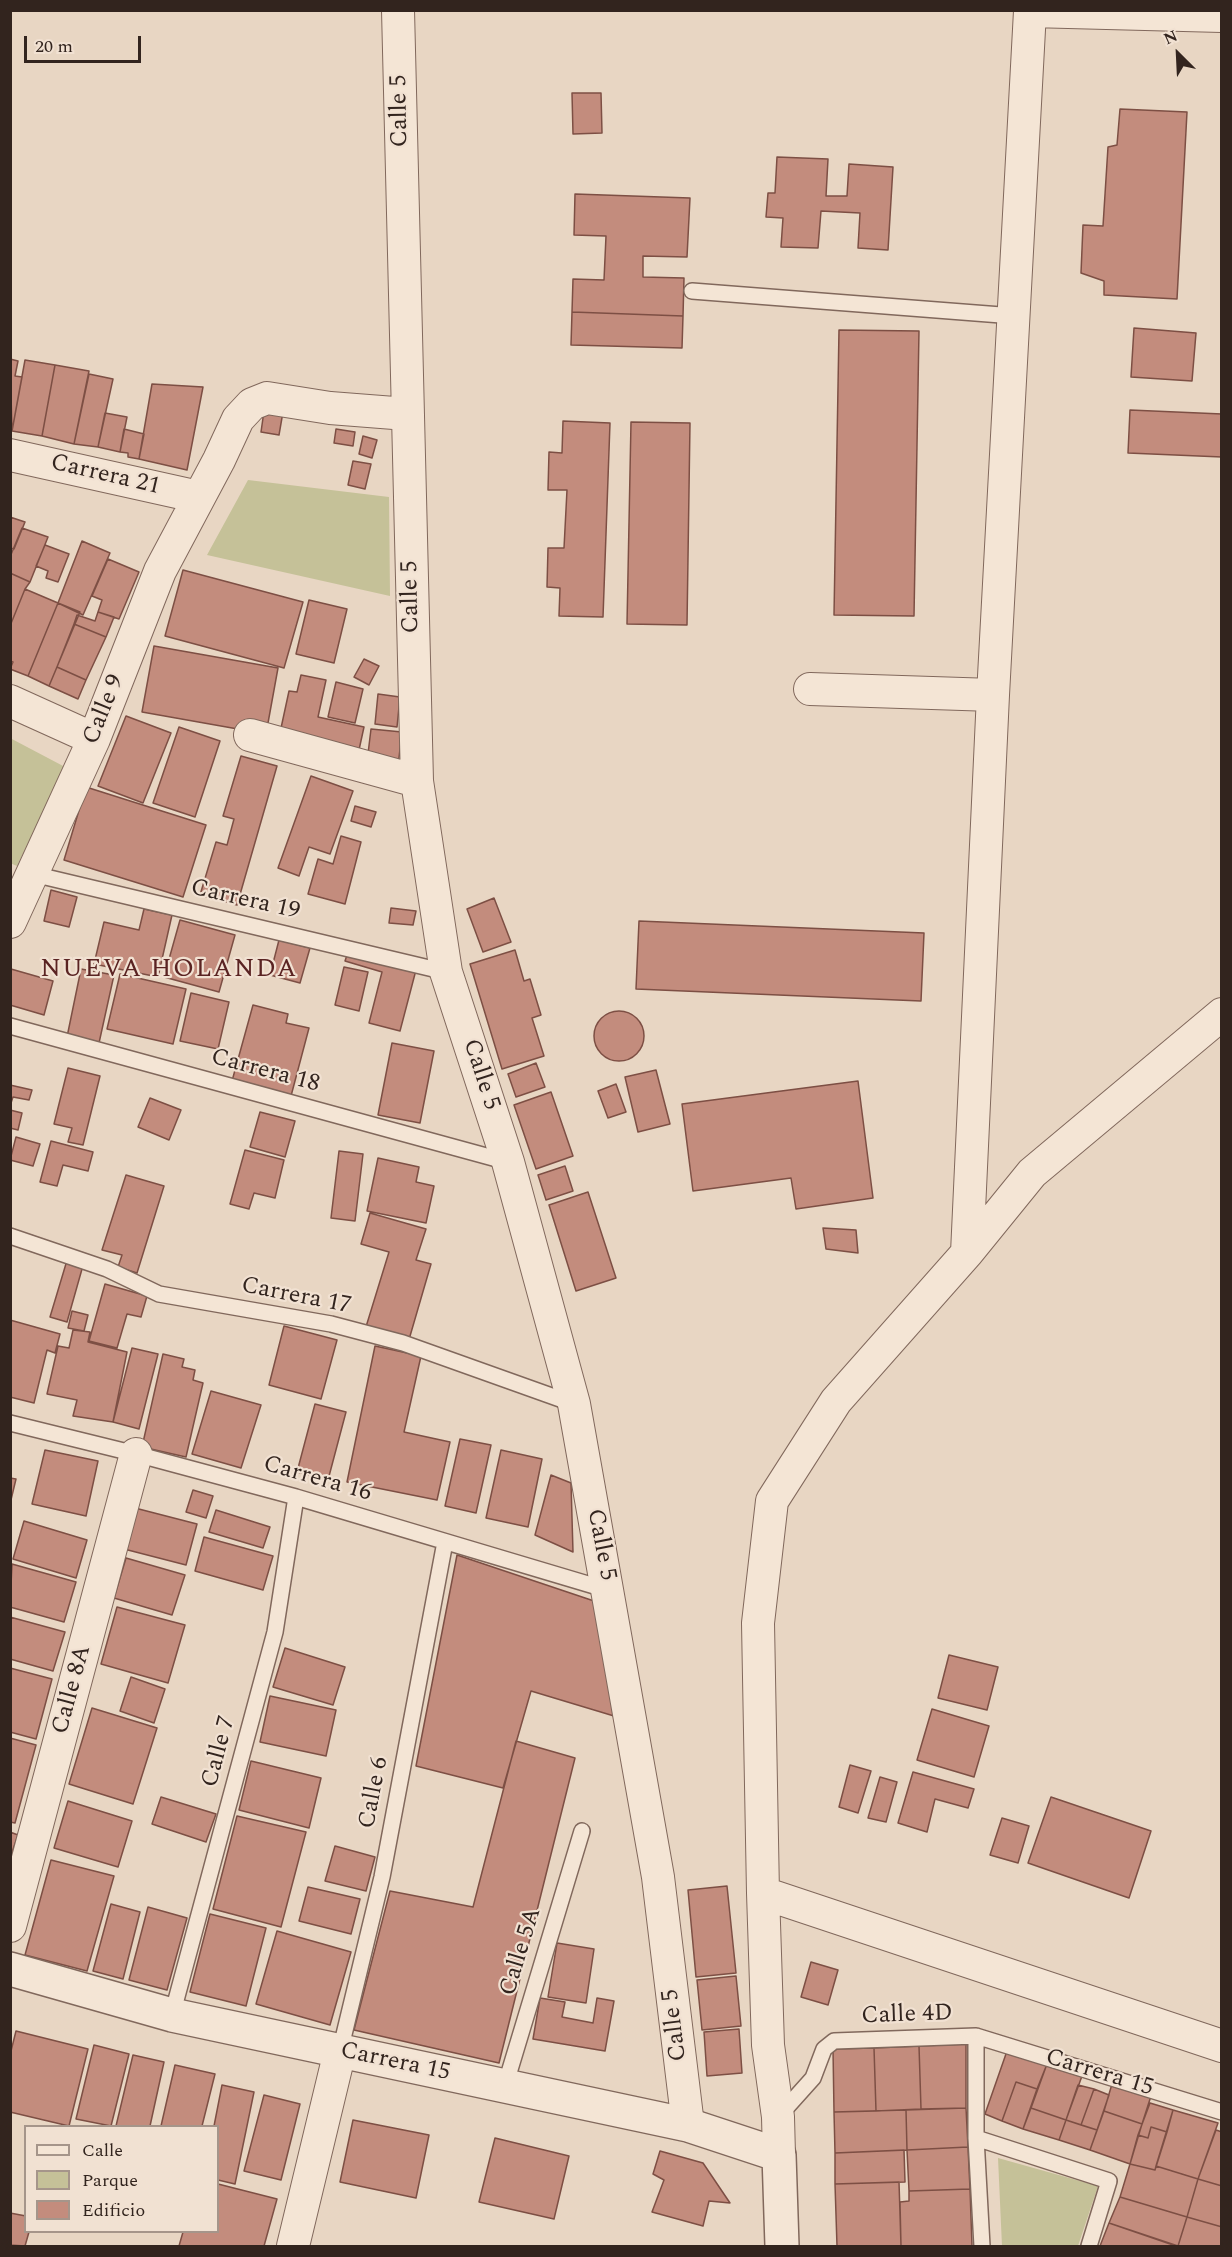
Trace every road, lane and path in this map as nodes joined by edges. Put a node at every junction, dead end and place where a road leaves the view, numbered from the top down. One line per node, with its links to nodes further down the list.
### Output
1 (398, 10): 5 (street, Calle 5)
2 (1221, 16): 4 (street)
3 (692, 291): 4 (lane)
4 (1014, 316): 9 (street)
5 (407, 414): 7 (street, Calle 9); 13 (street, Calle 5)
6 (10, 455): 7 (street, Carrera 21)
7 (199, 497): 12 (street, Calle 9)
8 (810, 688): 9 (street)
9 (993, 695): 21 (street)
10 (10, 701): 12 (street)
11 (250, 735): 13 (street)
12 (94, 739): 14 (street, Calle 9)
13 (417, 781): 16 (street, Calle 5)
14 (33, 874): 15 (street, Calle 9); 16 (lane, Carrera 19)
15 (10, 922)
16 (446, 972): 19 (street, Calle 5)
17 (1221, 1014): 21 (street)
18 (10, 1026): 19 (lane, Carrera 18)
19 (508, 1162): 22 (street, Calle 5)
20 (10, 1236): 22 (lane, Carrera 17)
21 (967, 1253): 29 (street)
22 (574, 1404): 27 (street, Calle 5)
23 (10, 1423): 24 (lane, Carrera 16)
24 (136, 1454): 25 (lane, Carrera 16); 30 (street, Calle 8A)
25 (296, 1497): 26 (lane, Carrera 16); 32 (lane, Calle 7)
26 (445, 1542): 27 (lane, Carrera 16); 35 (lane, Calle 6)
27 (608, 1590): 39 (street, Calle 5)
28 (582, 1831): 36 (lane, Calle 5A)
29 (763, 1893): 34 (street); 38 (street)
30 (10, 1926)
31 (10, 1969): 32 (street, Carrera 15)
32 (172, 2015): 35 (street, Carrera 15)
33 (976, 2036): 37 (lane, Carrera 15); 38 (lane, Calle 4D); 40 (lane, Calle 4D)
34 (1221, 2046)
35 (340, 2051): 36 (street, Carrera 15); 42 (street)
36 (505, 2086): 39 (street, Carrera 15)
37 (1221, 2112)
38 (778, 2117): 41 (street)
39 (688, 2125): 41 (street, Carrera 15)
40 (976, 2138): 44 (lane, Calle 4D); 45 (lane)
41 (779, 2156): 43 (street)
42 (293, 2247)
43 (782, 2247)
44 (982, 2247)
45 (1089, 2247)

